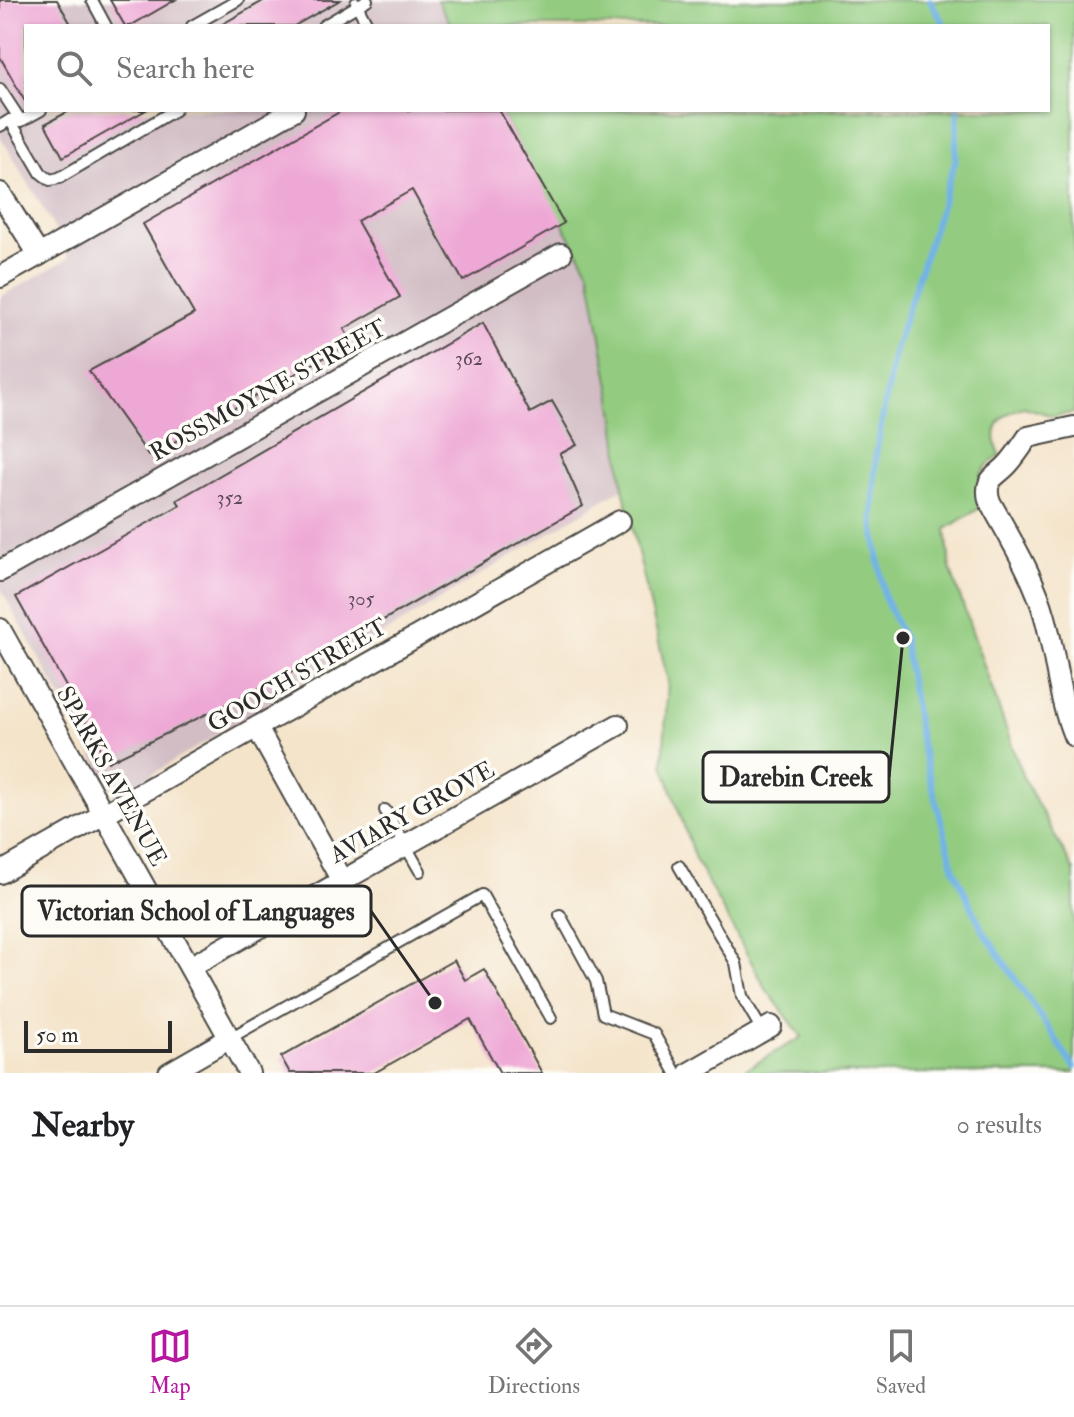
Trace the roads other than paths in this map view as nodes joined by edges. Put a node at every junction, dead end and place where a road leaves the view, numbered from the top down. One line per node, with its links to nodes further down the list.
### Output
1 (92, 0): 7 (lane)
2 (213, 0): 6 (lane)
3 (238, 0): 6 (lane)
4 (367, 0): 5 (lane)
5 (356, 4): 9 (lane); 10 (lane)
6 (219, 11): 8 (lane)
7 (105, 24)
8 (196, 24)
9 (326, 24)
10 (367, 24)
11 (0, 89): 15 (lane)
12 (36, 112): 15 (lane)
13 (172, 112): 15 (lane)
14 (290, 112): 18 (street)
15 (10, 122)
16 (0, 193): 18 (street)
17 (561, 254): 22 (street, ROSSMOYNE STREET)
18 (39, 255): 19 (street)
19 (0, 277)
20 (1074, 427): 26 (street)
21 (620, 521): 25 (street, GOOCH STREET)
22 (0, 571)
23 (0, 629): 28 (street, SPARKS AVENUE)
24 (618, 725): 29 (street, AVIARY GROVE)
25 (257, 728): 28 (street, GOOCH STREET); 33 (street)
26 (1074, 736)
27 (385, 810): 29 (lane)
28 (104, 815): 32 (street, GOOCH STREET); 35 (street, SPARKS AVENUE)
29 (405, 845): 31 (lane); 33 (street, AVIARY GROVE)
30 (679, 866): 37 (lane)
31 (420, 871)
32 (0, 873)
33 (342, 881): 35 (street, AVIARY GROVE)
34 (560, 915): 41 (lane)
35 (190, 967): 38 (street, SPARKS AVENUE)
36 (551, 1018): 38 (lane)
37 (767, 1029): 42 (street)
38 (230, 1038): 39 (street); 40 (street, SPARKS AVENUE)
39 (169, 1073)
40 (249, 1073)
41 (676, 1073)
42 (689, 1073)

